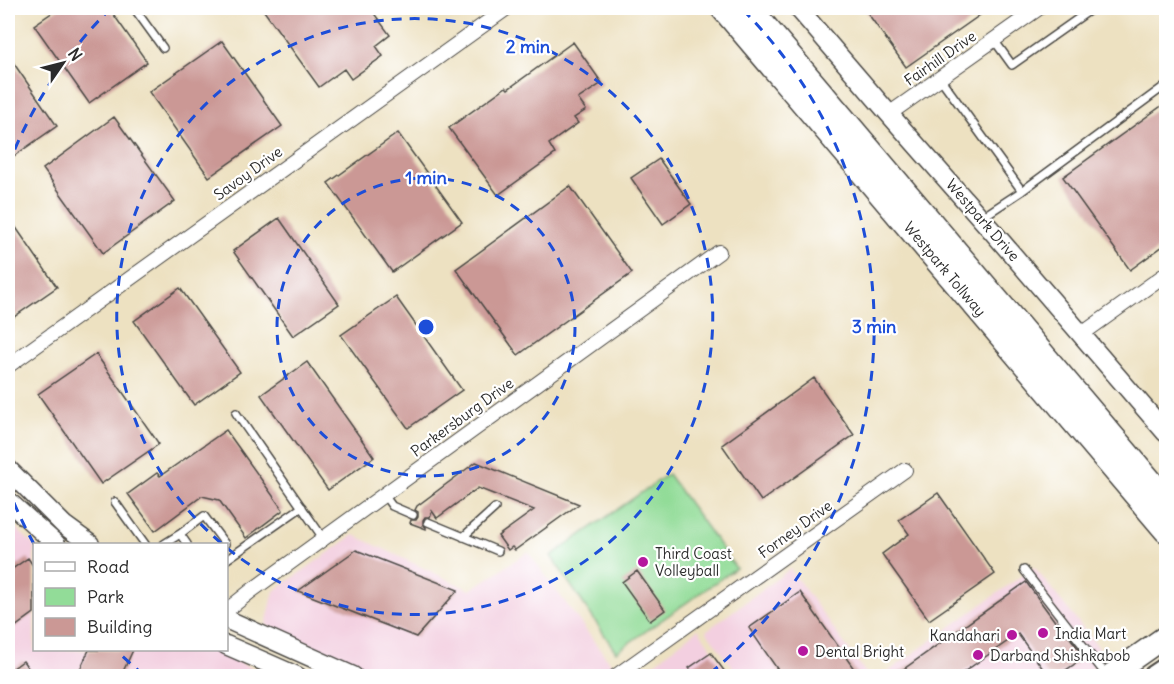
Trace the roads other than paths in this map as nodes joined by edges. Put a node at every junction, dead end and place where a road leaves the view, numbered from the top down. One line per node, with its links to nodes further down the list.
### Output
1 (134, 8): 9 (lane)
2 (507, 8): 18 (street, Savoy Drive)
3 (723, 8): 32 (highway, Westpark Tollway)
4 (749, 8): 24 (highway, Westpark Tollway)
5 (798, 8): 12 (main road, Westpark Drive)
6 (1039, 8): 8 (street, Fairhill Drive)
7 (1093, 8): 8 (lane)
8 (994, 40): 10 (street, Fairhill Drive)
9 (163, 48)
10 (940, 78): 12 (street, Fairhill Drive); 13 (lane)
11 (1167, 85): 13 (lane)
12 (889, 114): 14 (main road, Westpark Drive)
13 (1022, 191): 14 (lane)
14 (981, 218): 17 (main road, Westpark Drive)
15 (719, 252): 23 (street, Parkersburg Drive)
16 (1167, 274): 17 (street)
17 (1082, 334): 20 (main road, Westpark Drive)
18 (8, 366)
19 (236, 414): 27 (lane)
20 (1167, 433)
21 (8, 469): 31 (main road)
22 (905, 470): 53 (street, Forney Drive)
23 (384, 495): 29 (lane); 35 (street, Parkersburg Drive)
24 (1167, 500)
25 (8, 501): 36 (main road)
26 (116, 502): 39 (lane)
27 (302, 507): 35 (lane); 44 (lane)
28 (495, 508): 34 (lane)
29 (413, 515)
30 (428, 522): 34 (lane)
31 (64, 525): 37 (main road); 38 (main road)
32 (1167, 530)
33 (180, 534): 40 (lane); 41 (lane); 42 (lane)
34 (463, 537): 43 (lane)
35 (323, 538): 46 (street, Parkersburg Drive)
36 (55, 543)
37 (56, 543)
38 (89, 543)
39 (144, 543)
40 (166, 543)
41 (186, 543)
42 (224, 543)
43 (498, 551)
44 (230, 558)
45 (1024, 570): 54 (lane)
46 (228, 609)
47 (228, 620): 52 (main road)
48 (1167, 636): 54 (main road)
49 (228, 646): 51 (main road)
50 (1167, 668): 55 (main road)
51 (297, 676)
52 (353, 676)
53 (616, 676)
54 (1108, 676)
55 (1154, 676)

